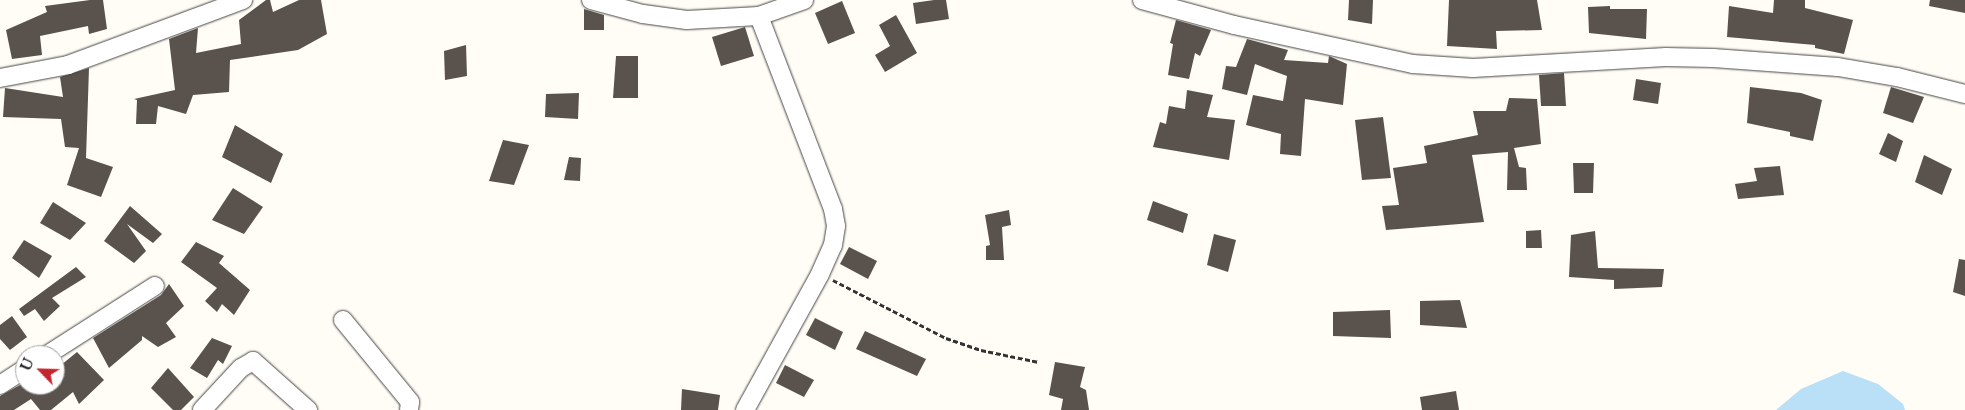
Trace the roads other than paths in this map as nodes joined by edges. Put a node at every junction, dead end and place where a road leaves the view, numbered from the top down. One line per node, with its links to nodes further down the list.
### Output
1 (243, 0): 6 (street)
2 (591, 0): 5 (street)
3 (804, 0): 5 (street)
4 (1142, 0): 7 (street)
5 (759, 16): 16 (street)
6 (0, 78)
7 (1965, 94)
8 (155, 286): 10 (street)
9 (343, 320): 15 (street)
10 (63, 345)
11 (15, 375): 12 (street)
12 (0, 385)
13 (202, 410): 14 (street)
14 (308, 410)
15 (409, 410)
16 (745, 410)

